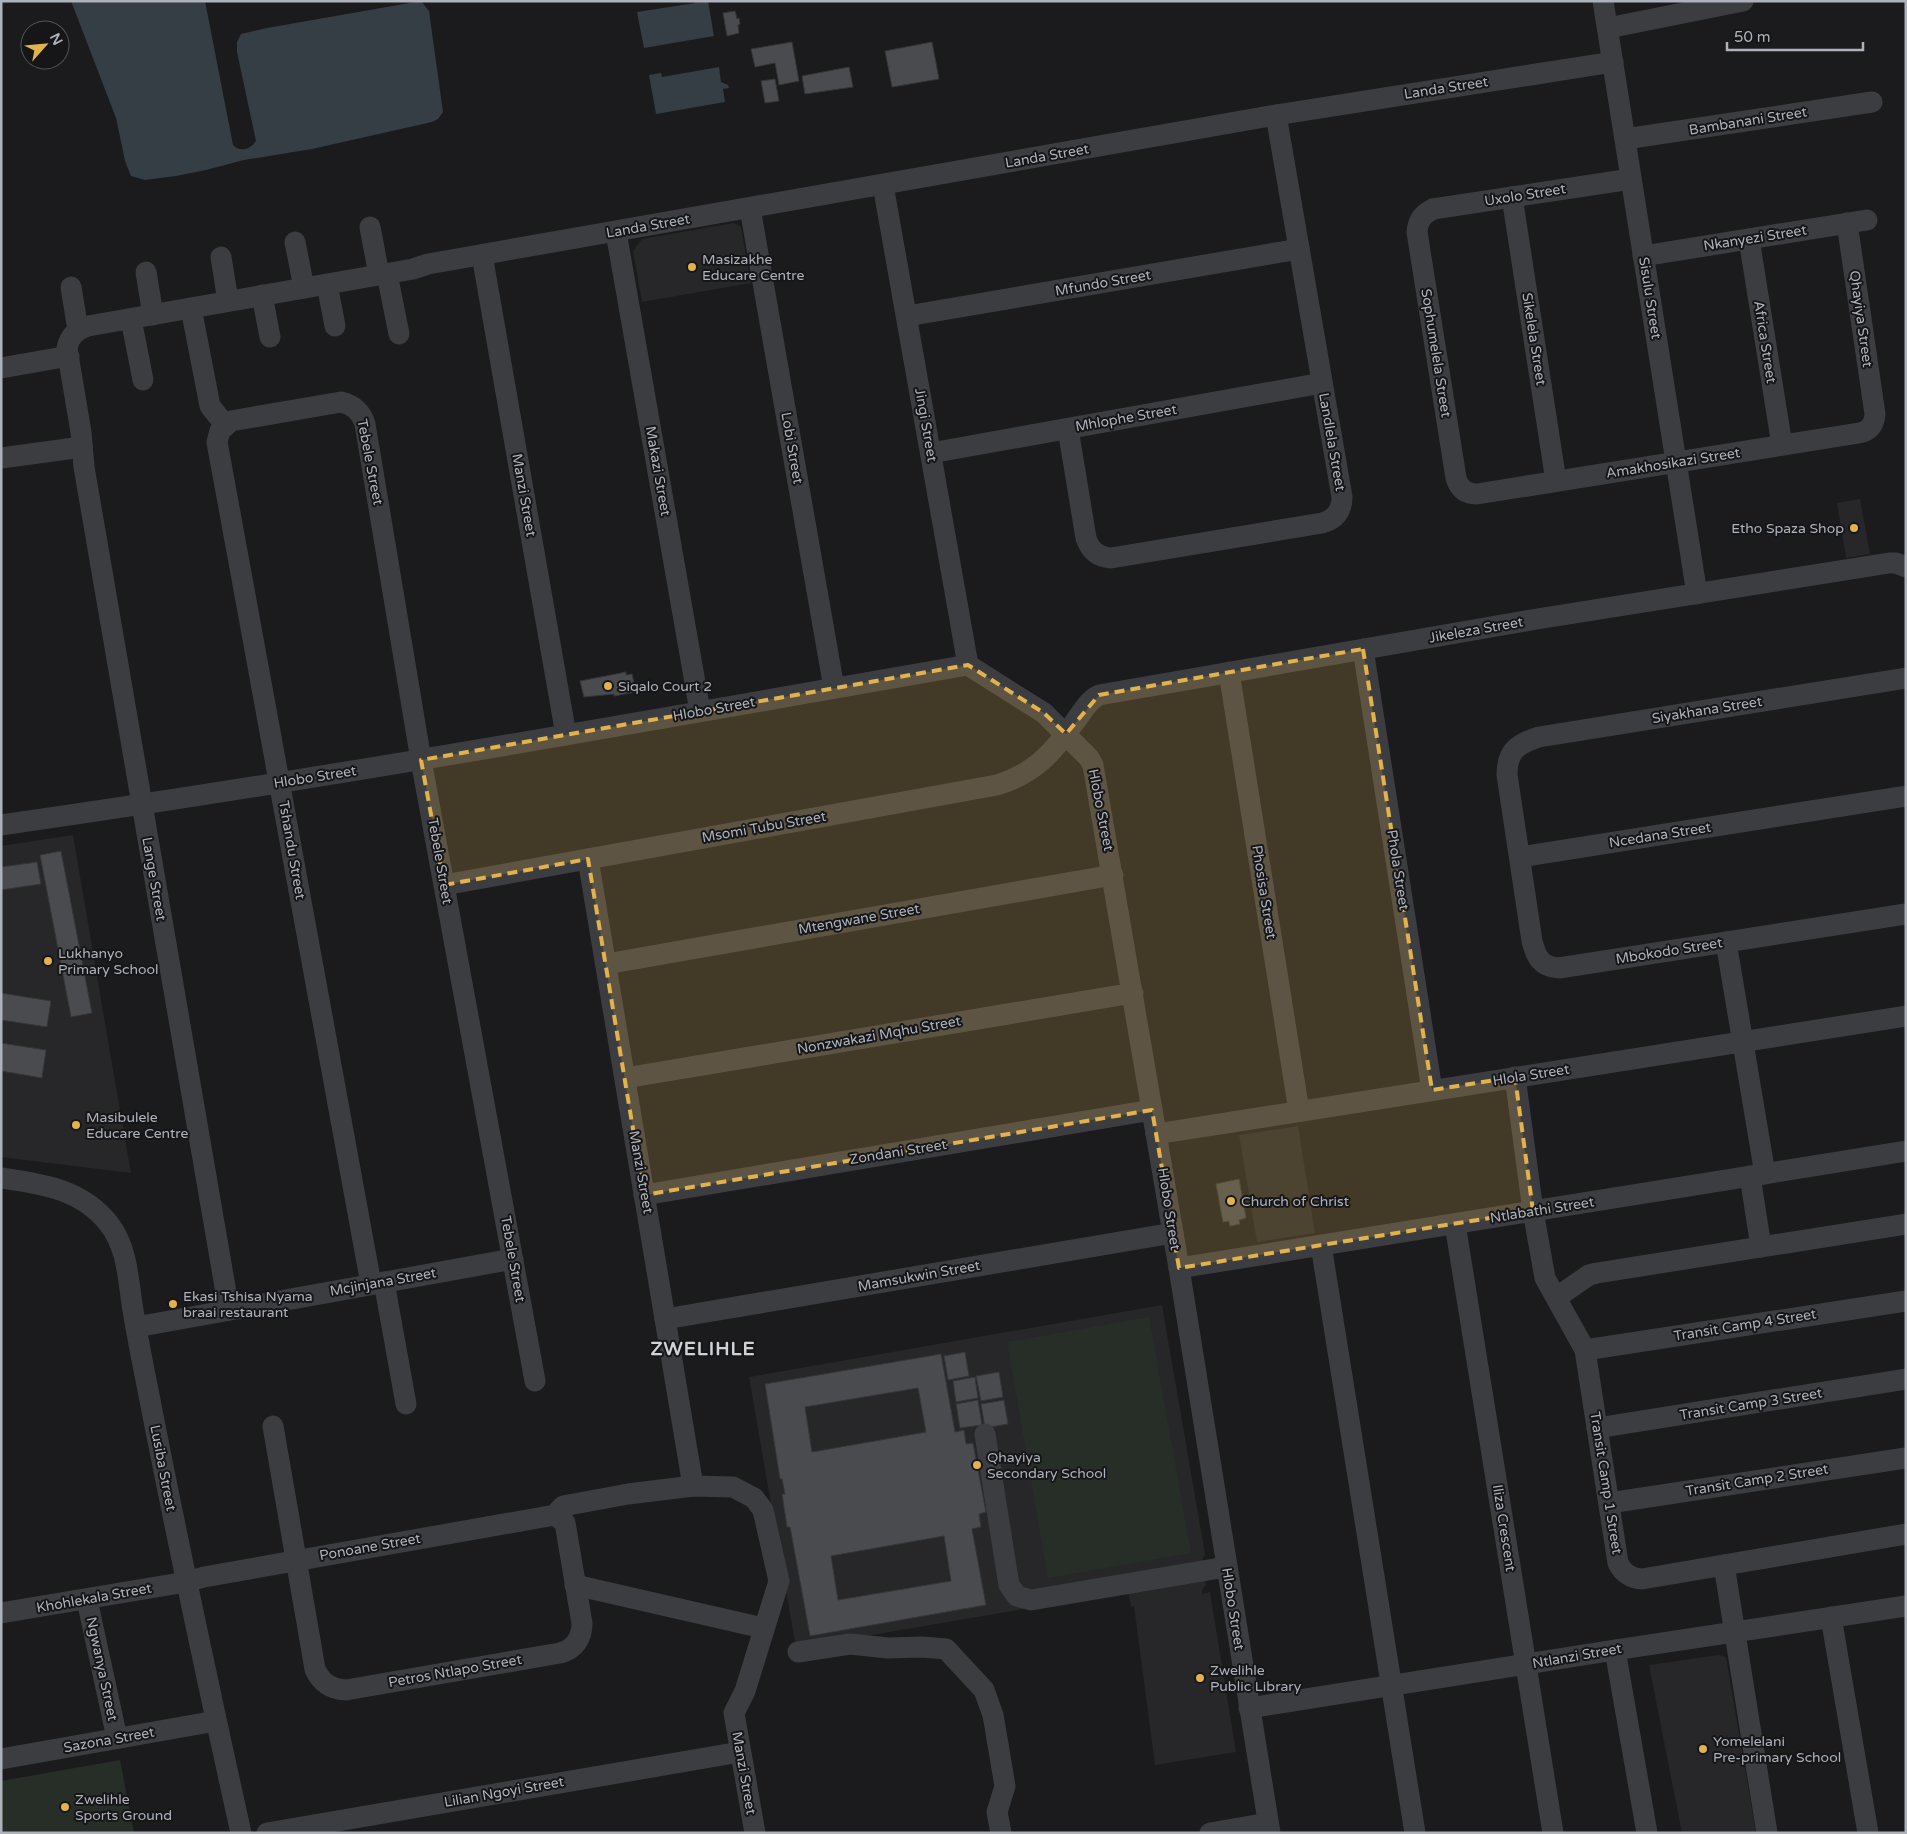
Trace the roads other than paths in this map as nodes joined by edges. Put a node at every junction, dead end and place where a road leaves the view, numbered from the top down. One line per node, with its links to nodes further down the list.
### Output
1 (1603, 1): 3 (street, Sisulu Street)
2 (1742, 1): 3 (street)
3 (1608, 28): 4 (street, Sisulu Street)
4 (1613, 62): 6 (street, Landa Street); 7 (street, Sisulu Street)
5 (1872, 102): 7 (street, Bambanani Street)
6 (1276, 115): 9 (street, Landa Street); 18 (street, Landlela Street)
7 (1625, 139): 8 (street, Sisulu Street)
8 (1631, 179): 10 (street, Uxolo Street); 20 (street, Sisulu Street)
9 (883, 185): 11 (street, Landa Street); 31 (street, Jingi Street)
10 (1512, 197): 12 (street, Uxolo Street); 49 (street, Sikelela Street)
11 (750, 208): 15 (street, Landa Street); 57 (street, Lobi Street)
12 (1422, 216): 50 (street, Sophumelela Street)
13 (1857, 222): 16 (street, Nkanyezi Street); 41 (street, Qhayiya Street)
14 (370, 227): 23 (street)
15 (616, 232): 19 (street, Landa Street); 58 (street, Makazi Street)
16 (1749, 239): 20 (street, Nkanyezi Street); 44 (street, Africa Street)
17 (295, 242): 26 (street)
18 (1299, 249): 31 (street, Mfundo Street); 40 (street, Landlela Street)
19 (482, 255): 23 (street, Landa Street); 60 (street, Manzi Street)
20 (1644, 256): 48 (street, Sisulu Street)
21 (221, 257): 28 (street)
22 (146, 272): 30 (street)
23 (383, 275): 24 (street, Landa Street); 35 (street)
24 (327, 284): 26 (street, Landa Street); 33 (street)
25 (71, 287): 34 (street)
26 (304, 288): 27 (street, Landa Street)
27 (262, 296): 28 (street, Landa Street); 36 (street)
28 (228, 302): 29 (street, Landa Street)
29 (191, 308): 30 (street, Landa Street); 42 (street)
30 (153, 315): 32 (street, Landa Street)
31 (907, 316): 46 (street, Jingi Street)
32 (131, 318): 34 (street, Landa Street); 39 (street)
33 (334, 326)
34 (78, 330): 37 (street)
35 (398, 334)
36 (270, 337)
37 (68, 356): 38 (street); 45 (street, Lange Street)
38 (1, 368)
39 (143, 380)
40 (1322, 383): 43 (street, Mhlophe Street); 43 (street, Landlela Street)
41 (1875, 414): 44 (street, Amakhosikazi Street)
42 (225, 425): 61 (street, Tebele Street); 62 (street, Tshandu Street)
43 (1068, 429): 46 (street, Mhlophe Street)
44 (1782, 445): 48 (street, Amakhosikazi Street)
45 (82, 447): 47 (street); 64 (street, Lange Street)
46 (930, 452): 54 (street, Jingi Street)
47 (1, 458)
48 (1676, 462): 49 (street, Amakhosikazi Street); 52 (street, Sisulu Street)
49 (1556, 481): 50 (street, Amakhosikazi Street)
50 (1461, 489)
51 (1906, 567): 52 (street, Jikeleza Street)
52 (1697, 594): 53 (street, Jikeleza Street)
53 (1363, 649): 55 (street, Jikeleza Street); 78 (street, Phola Street)
54 (968, 665): 57 (street, Hlobo Street); 59 (street, Hlobo Street)
55 (1229, 672): 59 (street, Jikeleza Street); 80 (street, Phosisa Street)
56 (1906, 678): 66 (street, Siyakhana Street)
57 (834, 688): 58 (street, Hlobo Street)
58 (700, 711): 60 (street, Hlobo Street)
59 (1066, 734): 67 (street, Msomi Tubu Street); 68 (street, Hlobo Street)
60 (566, 735): 61 (street, Hlobo Street)
61 (421, 760): 62 (street, Hlobo Street); 69 (street, Tebele Street)
62 (279, 783): 64 (street, Hlobo Street); 94 (street, Tshandu Street)
63 (1906, 796): 66 (street, Ncedana Street)
64 (141, 805): 65 (street, Hlobo Street); 97 (street, Lange Street)
65 (1, 825)
66 (1520, 857): 71 (street, Mbokodo Street)
67 (588, 859): 69 (street, Msomi Tubu Street); 72 (street, Manzi Street)
68 (1113, 875): 72 (street, Mtengwane Street); 73 (street, Hlobo Street)
69 (444, 885): 92 (street, Tebele Street)
70 (1906, 914): 71 (street, Mbokodo Street)
71 (1726, 942): 75 (street)
72 (606, 964): 77 (street, Manzi Street)
73 (1133, 993): 77 (street, Nonzwakazi Mqhu Street); 79 (street, Hlobo Street)
74 (1906, 1016): 75 (street, Hlola Street)
75 (1743, 1041): 76 (street, Hlola Street); 83 (street)
76 (1515, 1077): 78 (street, Hlola Street); 86 (street, Transit Camp 1 Street)
77 (625, 1078): 85 (street, Manzi Street)
78 (1432, 1090): 80 (street, Hlola Street)
79 (1152, 1110): 81 (street, Hlobo Street); 85 (street, Zondani Street)
80 (1299, 1111): 81 (street, Hlola Street)
81 (1156, 1134): 89 (street, Hlobo Street)
82 (1906, 1151): 83 (street, Ntlabathi Street)
83 (1758, 1175): 86 (street, Ntlabathi Street); 91 (street)
84 (1, 1178): 99 (street, Lusiba Street)
85 (644, 1195): 98 (street, Manzi Street)
86 (1533, 1211): 87 (street, Ntlabathi Street); 95 (street, Transit Camp 1 Street)
87 (1455, 1224): 90 (street, Ntlabathi Street); 125 (street, Iliza Crescent)
88 (1906, 1224): 91 (street)
89 (1173, 1233): 93 (street, Hlobo Street); 98 (street, Mamsukwin Street)
90 (1321, 1245): 93 (street, Ntlabathi Street); 126 (street)
91 (1761, 1247): 95 (street)
92 (513, 1259): 94 (street, Mcjinjana Street); 102 (street, Tebele Street)
93 (1179, 1268): 114 (street, Hlobo Street)
94 (377, 1283): 97 (street, Mcjinjana Street); 103 (street, Tshandu Street)
95 (1556, 1297): 100 (street, Transit Camp 1 Street)
96 (1906, 1301): 100 (street, Transit Camp 4 Street)
97 (229, 1310): 99 (street, Mcjinjana Street)
98 (665, 1319): 108 (street, Manzi Street)
99 (136, 1327): 115 (street, Lusiba Street)
100 (1585, 1350): 105 (street, Transit Camp 1 Street)
101 (1906, 1379): 105 (street, Transit Camp 3 Street)
102 (535, 1381)
103 (406, 1404)
104 (273, 1426): 112 (street, Petros Ntlapo Street)
105 (1597, 1428): 109 (street, Transit Camp 1 Street)
106 (985, 1434): 114 (street)
107 (1906, 1458): 109 (street, Transit Camp 2 Street)
108 (693, 1486): 110 (street, Ponoane Street); 121 (street, Ponoane Street)
109 (1609, 1503): 113 (street, Transit Camp 1 Street)
110 (555, 1515): 112 (street, Ponoane Street); 116 (street, Petros Ntlapo Street)
111 (1906, 1534): 113 (street, Transit Camp 1 Street)
112 (297, 1560): 115 (street, Ponoane Street); 116 (street, Petros Ntlapo Street)
113 (1724, 1565): 122 (street)
114 (1226, 1567): 127 (street, Hlobo Street)
115 (186, 1582): 117 (street, Khohlekala Street); 129 (street, Lusiba Street)
116 (575, 1585): 121 (street)
117 (87, 1600): 119 (street, Khohlekala Street); 130 (street, Ngwanya Street)
118 (1906, 1606): 120 (street, Ntlanzi Street)
119 (1, 1613)
120 (1831, 1618): 122 (street, Ntlanzi Street); 143 (street)
121 (763, 1628): 128 (street, Ponoane Street)
122 (1734, 1632): 123 (street, Ntlanzi Street); 142 (street)
123 (1615, 1650): 125 (street, Ntlanzi Street); 141 (street)
124 (798, 1652): 137 (street)
125 (1526, 1665): 126 (street, Ntlanzi Street); 140 (street, Iliza Crescent)
126 (1391, 1686): 127 (street, Ntlanzi Street); 139 (street)
127 (1249, 1708): 133 (street, Hlobo Street)
128 (734, 1713): 131 (street, Manzi Street)
129 (216, 1721): 130 (street, Sazona Street); 134 (street, Lusiba Street)
130 (117, 1738): 132 (street, Sazona Street)
131 (740, 1752): 135 (street, Lilian Ngoyi Street); 136 (street, Manzi Street)
132 (1, 1759)
133 (1269, 1828): 138 (street)
134 (241, 1833)
135 (267, 1833)
136 (755, 1833)
137 (1001, 1833)
138 (1210, 1833)
139 (1415, 1833)
140 (1553, 1833)
141 (1647, 1833)
142 (1767, 1833)
143 (1868, 1833)

